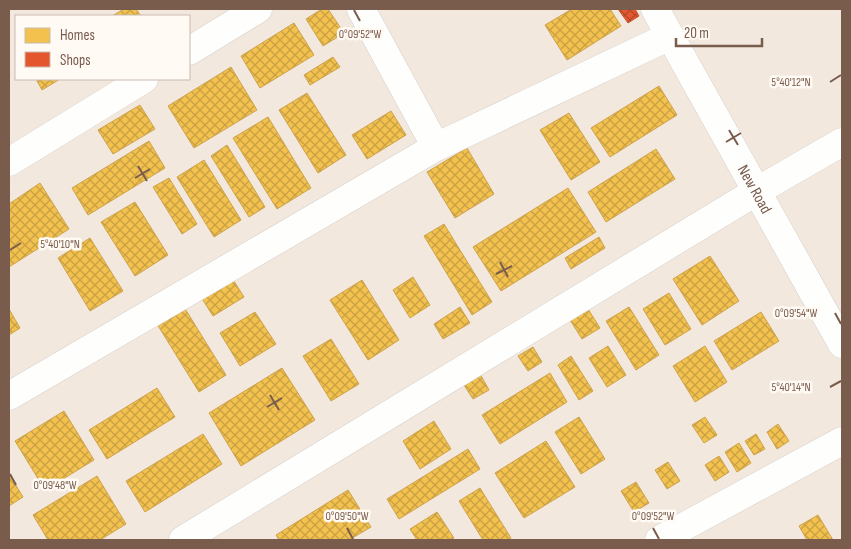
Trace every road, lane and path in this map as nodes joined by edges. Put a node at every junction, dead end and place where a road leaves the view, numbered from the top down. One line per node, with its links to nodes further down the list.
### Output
1 (258, 9): 5 (street)
2 (361, 9): 8 (street)
3 (655, 9): 4 (street, New Road)
4 (670, 36): 8 (street); 10 (street, New Road)
5 (190, 51)
6 (142, 80): 9 (street)
7 (842, 142): 10 (street)
8 (436, 147): 12 (street)
9 (9, 162)
10 (757, 191): 11 (street, New Road); 14 (street)
11 (842, 344)
12 (9, 396)
13 (842, 441): 15 (street)
14 (183, 540)
15 (659, 540)

